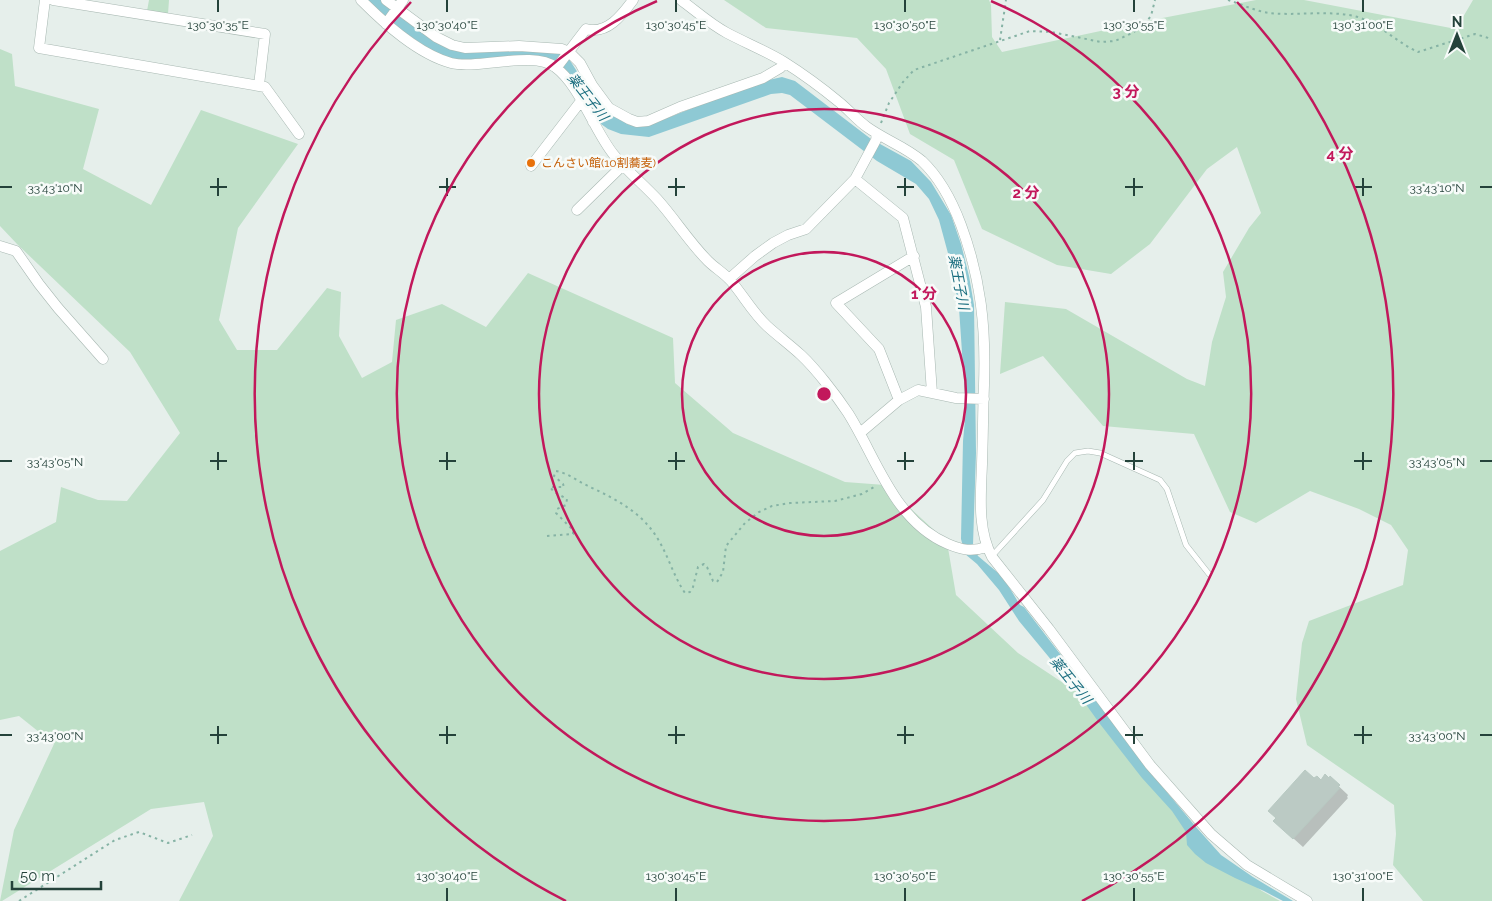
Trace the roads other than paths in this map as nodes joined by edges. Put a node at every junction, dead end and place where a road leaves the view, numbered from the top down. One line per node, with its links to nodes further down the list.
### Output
1 (45, 0): 16 (street)
2 (53, 0): 16 (street)
3 (361, 0): 8 (street)
4 (386, 0): 7 (street)
5 (633, 0): 11 (street)
6 (681, 0): 14 (street)
7 (400, 4): 8 (street); 9 (street)
8 (386, 24): 12 (street)
9 (436, 37): 10 (street); 12 (street)
10 (518, 46): 11 (street); 13 (street)
11 (569, 52): 15 (street); 18 (street)
12 (427, 53): 13 (street)
13 (518, 60): 15 (street)
14 (785, 63): 18 (street); 21 (street)
15 (557, 67): 17 (street)
16 (259, 85): 20 (street)
17 (581, 101): 19 (street); 23 (street)
18 (608, 108): 19 (street)
19 (593, 122): 22 (street)
20 (299, 134)
21 (877, 137): 24 (street); 31 (street)
22 (623, 165): 25 (street); 28 (street)
23 (531, 166)
24 (854, 179): 27 (street); 28 (street)
25 (577, 210)
26 (0, 246): 29 (street)
27 (914, 256): 30 (street); 32 (street)
28 (729, 279): 33 (street)
29 (104, 359)
30 (932, 394): 31 (street); 32 (street)
31 (984, 399): 34 (street)
32 (898, 400): 33 (street)
33 (860, 433): 34 (street)
34 (986, 547): 35 (street)
35 (992, 557): 36 (lane); 37 (street)
36 (1209, 574)
37 (1307, 901)

